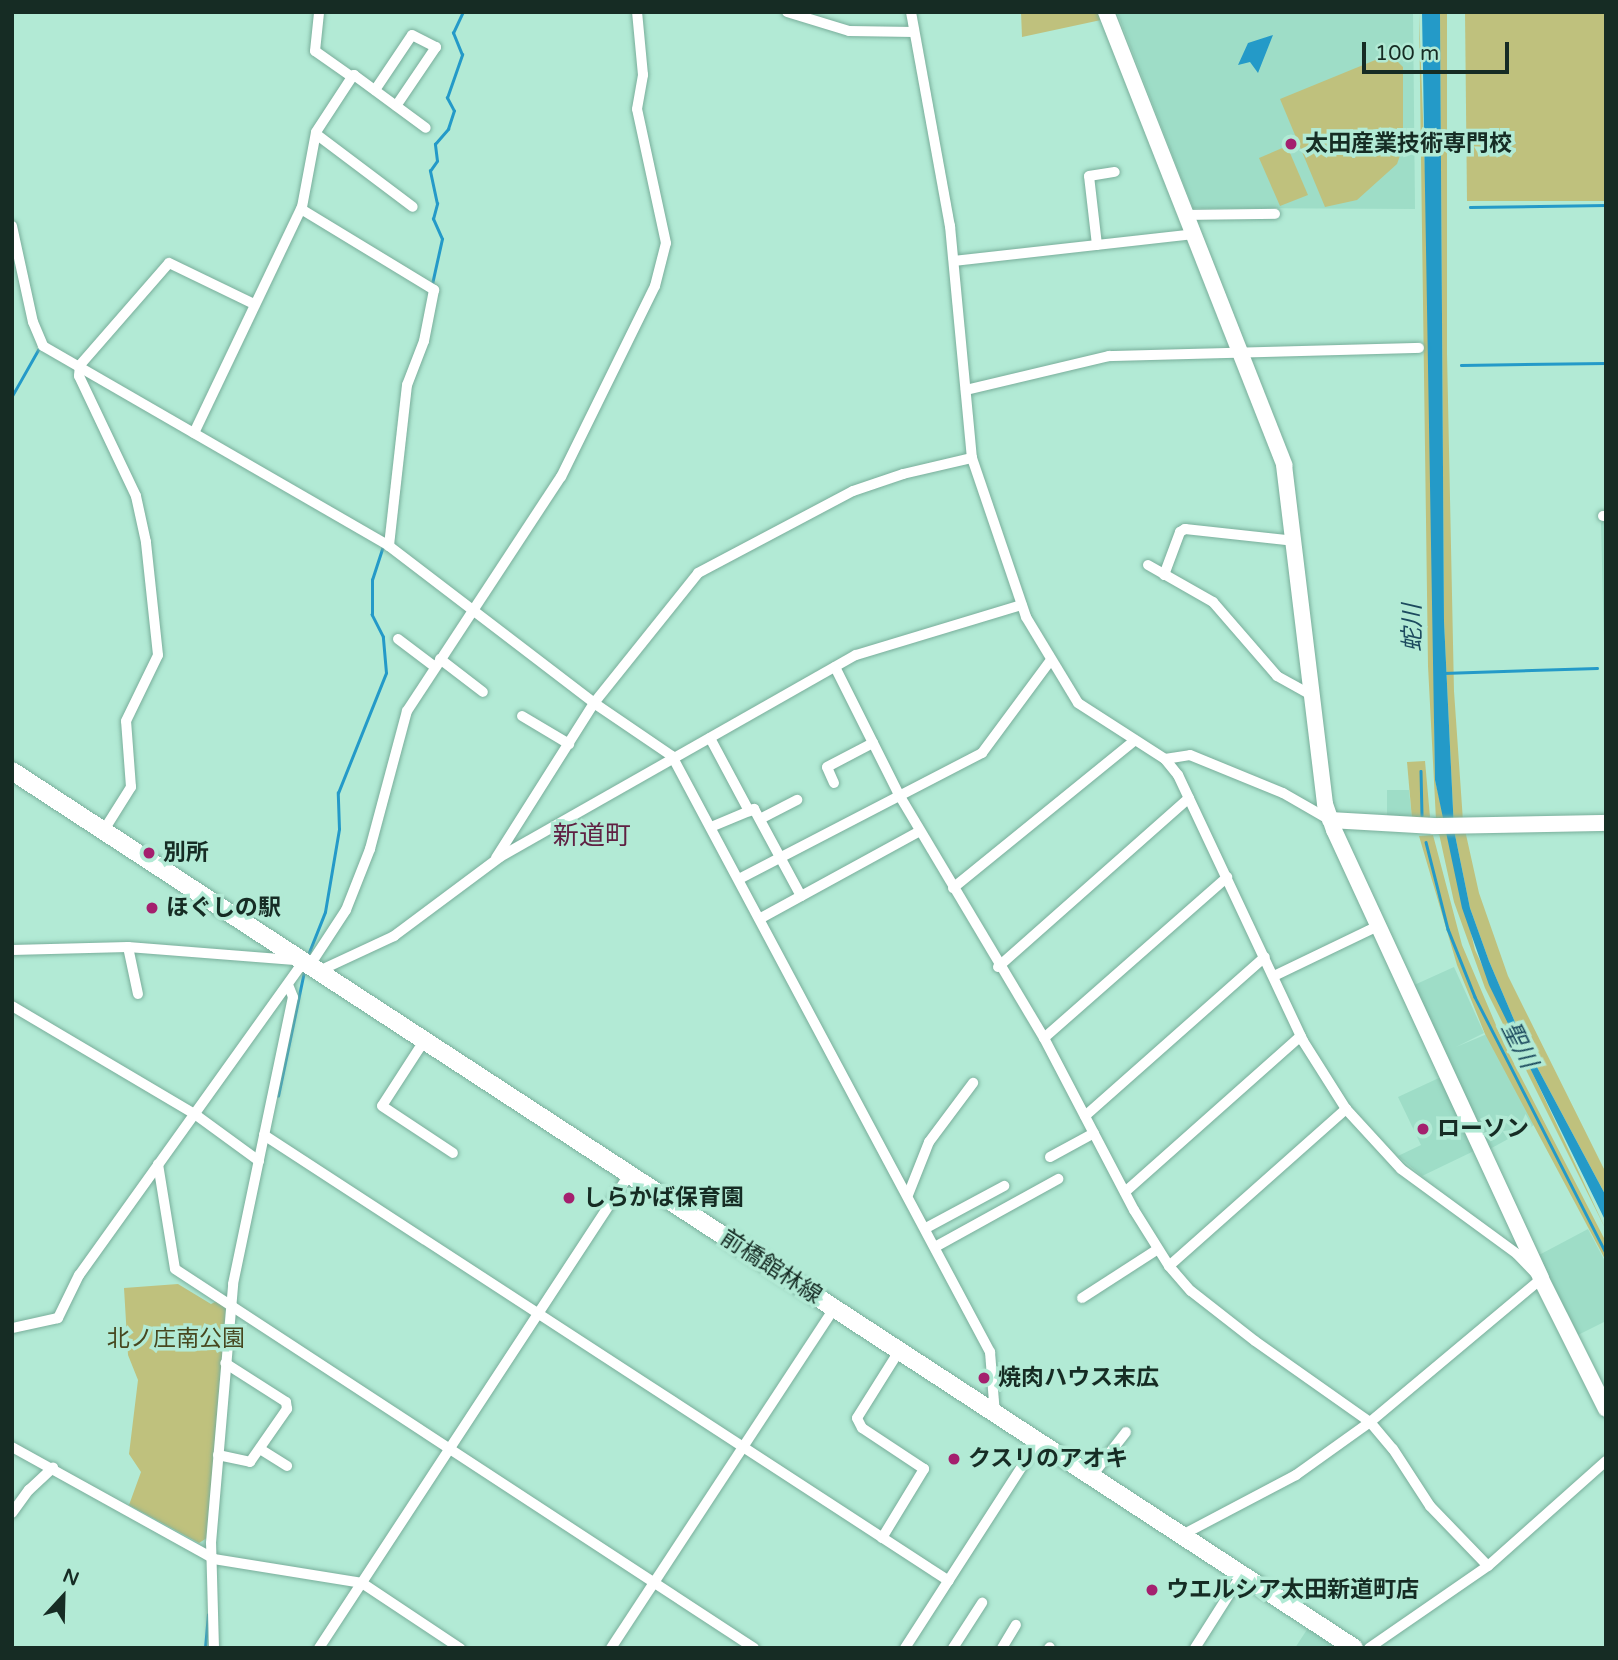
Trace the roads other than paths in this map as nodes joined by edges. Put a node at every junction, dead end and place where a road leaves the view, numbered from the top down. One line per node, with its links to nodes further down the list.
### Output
1 (319, 12): 7 (street)
2 (637, 12): 33 (street)
3 (787, 12): 6 (street)
4 (911, 12): 6 (street)
5 (1106, 12): 16 (street)
6 (914, 32): 20 (street)
7 (352, 78): 8 (street); 11 (street)
8 (375, 90): 9 (street); 9 (street)
9 (396, 106): 10 (street)
10 (426, 128)
11 (316, 134): 13 (street); 14 (street)
12 (1115, 172): 19 (street)
13 (413, 206)
14 (301, 209): 21 (street); 29 (street)
15 (1275, 214): 16 (street)
16 (1187, 215): 18 (street)
17 (12, 226): 24 (street)
18 (1195, 233): 19 (street); 23 (street)
19 (1097, 245): 20 (street)
20 (954, 261): 25 (street)
21 (254, 304): 24 (street); 26 (street)
22 (1419, 348): 23 (street)
23 (1244, 353): 25 (street); 28 (street)
24 (80, 365): 26 (street); 58 (street)
25 (967, 390): 27 (street)
26 (194, 433): 29 (street)
27 (972, 458): 32 (street); 40 (street)
28 (1295, 541): 31 (street); 39 (street)
29 (389, 546): 33 (street)
30 (1148, 565): 31 (street)
31 (1164, 575): 39 (street)
32 (1022, 605): 35 (street); 37 (street)
33 (473, 610): 36 (street); 40 (street)
34 (398, 639): 36 (street)
35 (1050, 661): 43 (street); 50 (street)
36 (437, 663): 38 (street); 71 (street)
37 (835, 667): 42 (street); 44 (street)
38 (483, 692)
39 (1312, 696): 55 (street)
40 (594, 703): 45 (street); 46 (street)
41 (522, 716): 45 (street)
42 (710, 738): 46 (street); 53 (street)
43 (1134, 741): 47 (street); 64 (street)
44 (873, 743): 49 (street); 50 (street)
45 (569, 744): 61 (street)
46 (672, 756): 57 (street); 61 (street)
47 (1166, 759): 51 (street); 55 (street)
48 (12, 771): 58 (main road, 前橋館林線)
49 (834, 783)
50 (898, 793): 59 (street); 60 (street)
51 (1189, 798): 62 (street); 72 (street)
52 (797, 800): 54 (street)
53 (748, 811): 54 (street); 57 (street)
54 (760, 819): 60 (street)
55 (1330, 820): 56 (street); 67 (street)
56 (1606, 823)
57 (710, 827): 63 (street)
58 (104, 830): 71 (main road, 前橋館林線)
59 (920, 831): 64 (street); 65 (street)
60 (780, 855): 63 (street); 65 (street)
61 (495, 860): 71 (street)
62 (1227, 877): 70 (street); 78 (street)
63 (739, 879): 66 (street)
64 (953, 888): 72 (street)
65 (801, 896): 66 (street)
66 (761, 918): 94 (street)
67 (1376, 927): 73 (street); 99 (street)
68 (128, 947): 69 (street); 71 (street); 75 (street)
69 (12, 950)
70 (1265, 957): 73 (street); 83 (street)
71 (311, 966): 74 (street); 79 (main road, 前橋館林線)
72 (998, 967): 78 (street)
73 (1274, 976): 77 (street)
74 (289, 987): 82 (street); 85 (street)
75 (138, 994)
76 (12, 1006): 82 (street)
77 (1301, 1036): 81 (street); 93 (street)
78 (1044, 1038): 83 (street)
79 (424, 1041): 86 (street); 90 (main road, 前橋館林線)
80 (973, 1083): 94 (street)
81 (1346, 1109): 98 (street); 99 (street)
82 (196, 1115): 88 (street); 89 (street)
83 (1085, 1116): 84 (street)
84 (1094, 1133): 87 (street); 93 (street)
85 (264, 1135): 88 (street); 103 (street)
86 (453, 1153)
87 (1050, 1157)
88 (259, 1161): 101 (street)
89 (158, 1164): 101 (street); 104 (street)
90 (629, 1175): 102 (main road, 前橋館林線); 103 (street)
91 (1058, 1180): 96 (street)
92 (1004, 1186): 95 (street)
93 (1125, 1192): 97 (street)
94 (908, 1195): 95 (street)
95 (926, 1228): 96 (street)
96 (935, 1247): 108 (street)
97 (1157, 1249): 98 (street); 100 (street)
98 (1169, 1266): 109 (street)
99 (1541, 1279): 107 (street); 109 (street)
100 (1082, 1298)
101 (231, 1306): 106 (street); 115 (street)
102 (834, 1309): 105 (main road, 前橋館林線); 113 (street)
103 (539, 1313): 113 (street); 115 (street)
104 (12, 1328)
105 (899, 1351): 108 (main road, 前橋館林線); 123 (street)
106 (225, 1363): 114 (street); 116 (street)
107 (1606, 1409)
108 (995, 1414): 111 (main road, 前橋館林線)
109 (1370, 1422): 122 (street); 125 (street)
110 (1126, 1432): 120 (street)
111 (1038, 1442): 120 (main road, 前橋館林線); 127 (street)
112 (12, 1447): 119 (street)
113 (743, 1447): 123 (street); 129 (street)
114 (260, 1449): 116 (street); 118 (street)
115 (450, 1449): 128 (street); 129 (street)
116 (218, 1455): 124 (street)
117 (1606, 1461): 125 (street)
118 (287, 1466)
119 (53, 1468): 121 (street); 124 (street)
120 (1091, 1477): 122 (main road, 前橋館林線)
121 (12, 1513)
122 (1182, 1535): 126 (main road, 前橋館林線)
123 (883, 1538): 127 (street)
124 (214, 1559): 128 (street); 132 (street)
125 (1488, 1566): 142 (street)
126 (1242, 1574): 140 (street); 141 (main road, 前橋館林線)
127 (949, 1581): 137 (street)
128 (362, 1583): 133 (street); 134 (street)
129 (654, 1583): 135 (street); 136 (street)
130 (982, 1603): 138 (street)
131 (1016, 1625): 139 (street)
132 (214, 1648)
133 (319, 1648)
134 (460, 1648)
135 (611, 1648)
136 (754, 1648)
137 (905, 1648)
138 (953, 1648)
139 (1002, 1648)
140 (1195, 1648)
141 (1354, 1648)
142 (1369, 1648)

